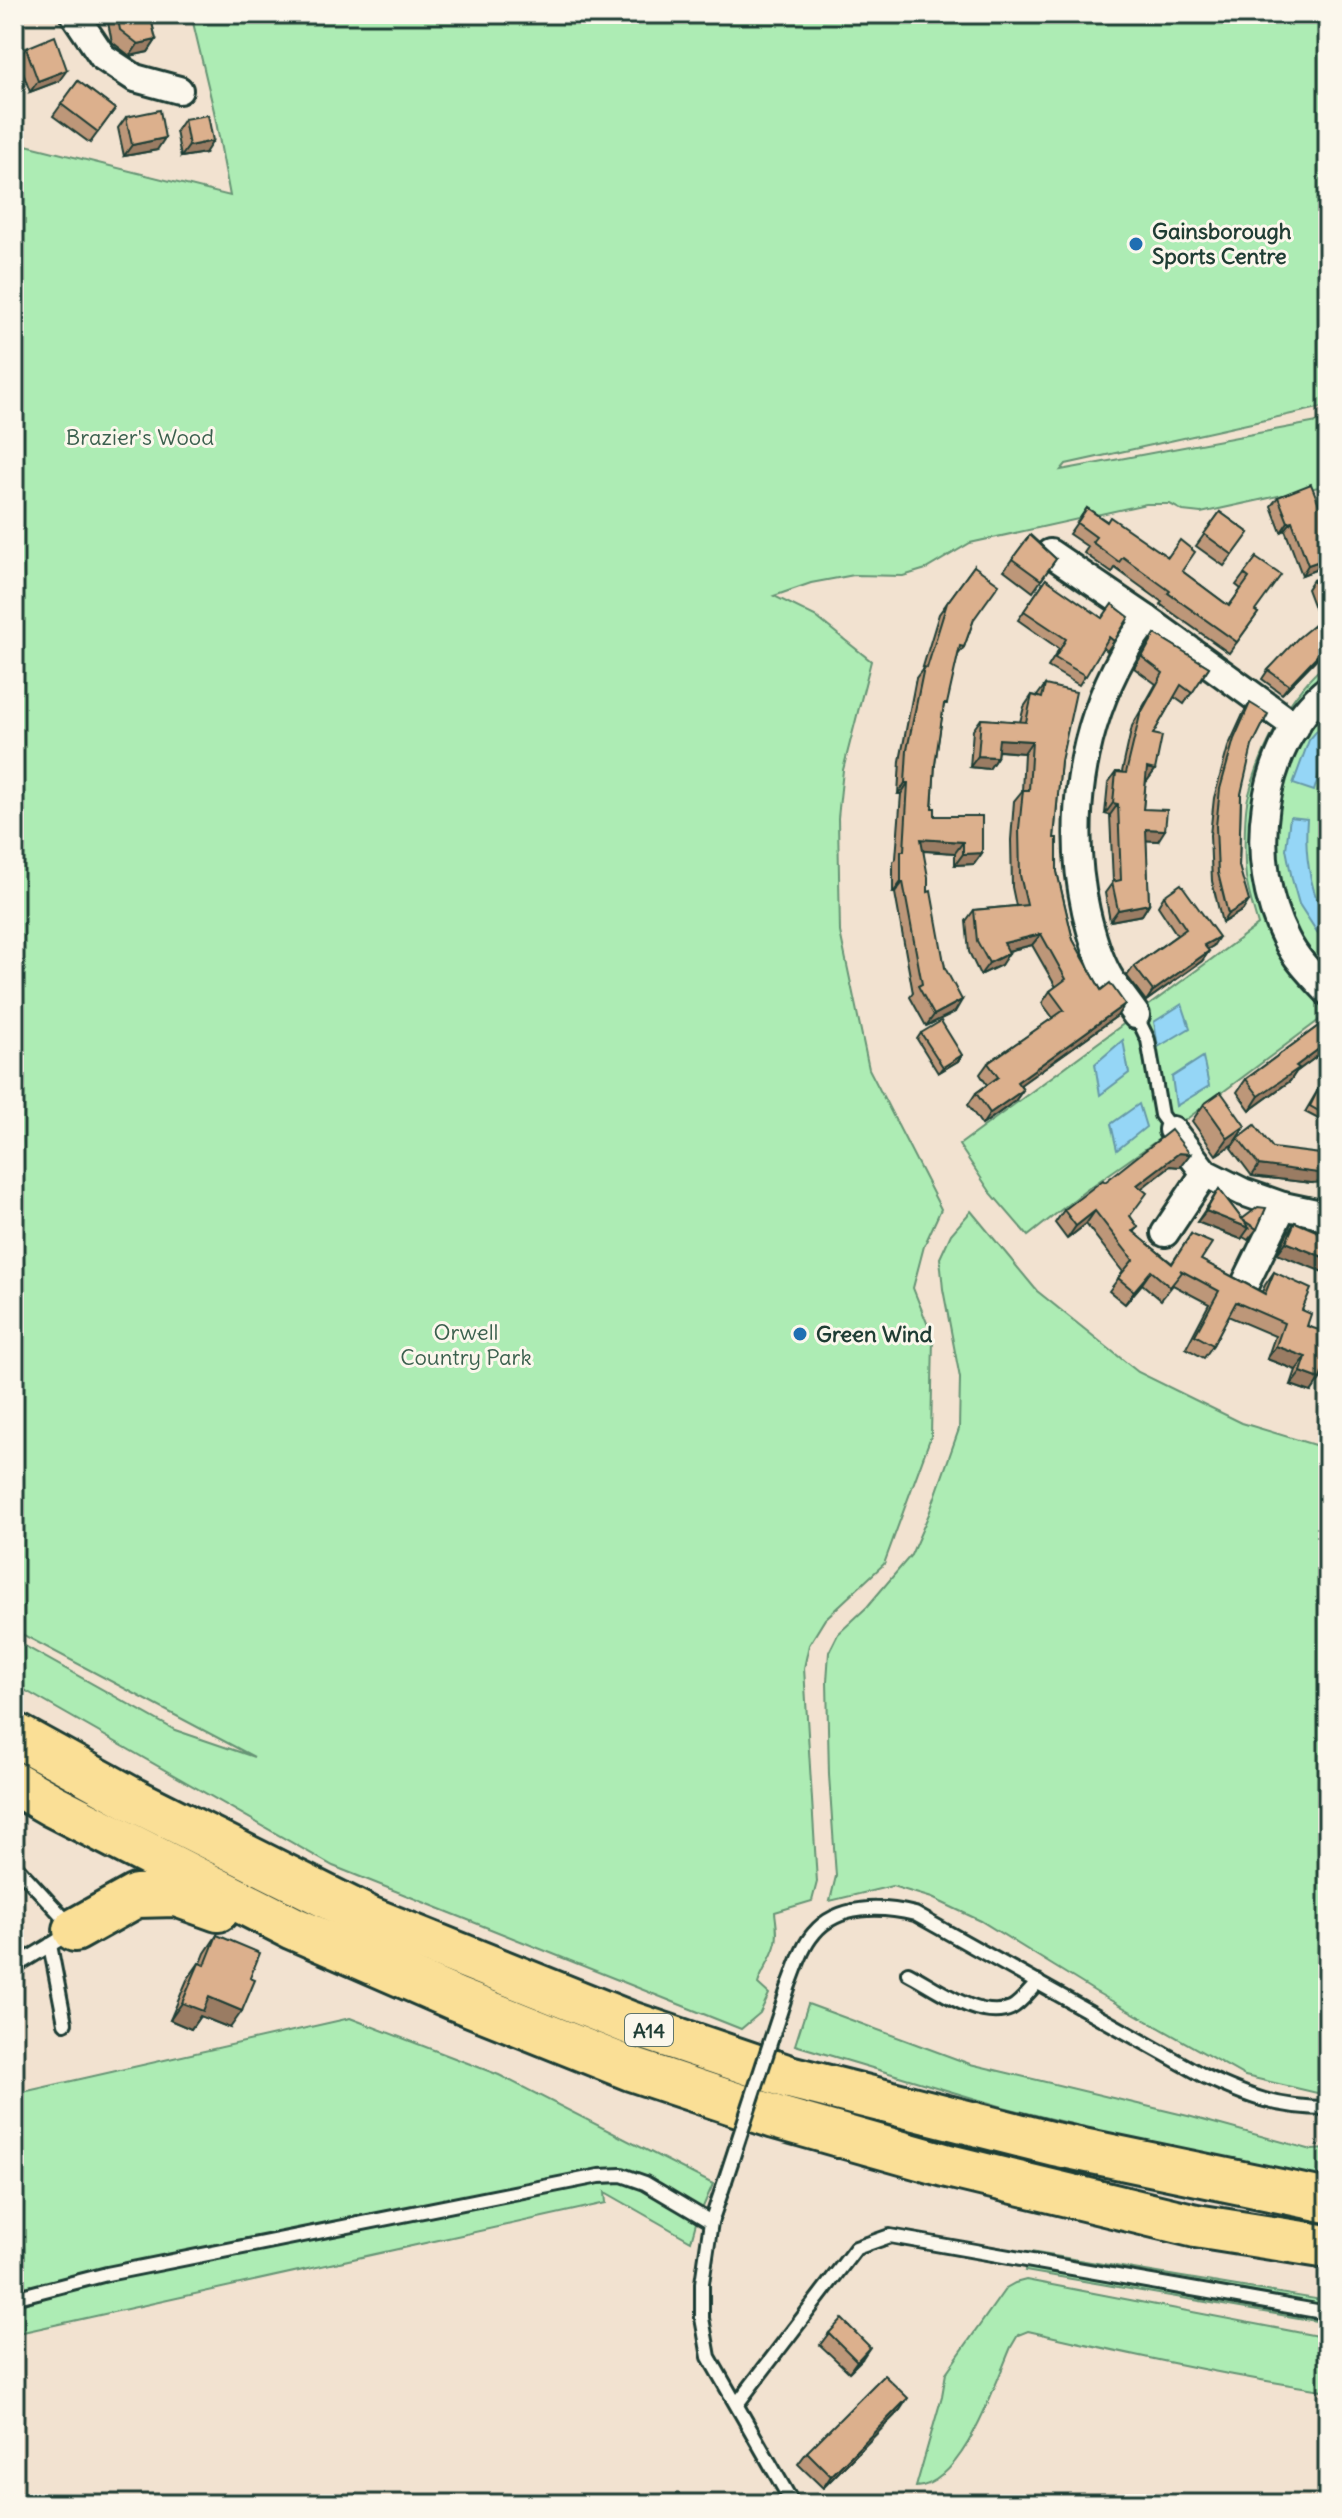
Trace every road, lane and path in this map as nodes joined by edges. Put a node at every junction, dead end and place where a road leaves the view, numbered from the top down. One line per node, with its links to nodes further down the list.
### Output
1 (74, 14): 2 (street)
2 (179, 90)
3 (1050, 553): 4 (street)
4 (1147, 619): 6 (street); 8 (street)
5 (1328, 689): 6 (street)
6 (1296, 727): 7 (street)
7 (1328, 992)
8 (1136, 1015): 9 (lane)
9 (1172, 1130): 10 (street)
10 (1205, 1173): 11 (street); 13 (street)
11 (1283, 1206): 12 (street); 14 (street)
12 (1328, 1220)
13 (1165, 1233)
14 (1245, 1284)
15 (14, 1734): 25 (highway, A14)
16 (14, 1783): 18 (highway, A14)
17 (14, 1864): 19 (lane)
18 (293, 1928): 19 (highway, A14); 27 (highway, A14)
19 (63, 1938): 20 (lane); 23 (lane)
20 (14, 1967)
21 (908, 1973): 22 (lane)
22 (1038, 1982): 24 (lane); 26 (lane, bridge)
23 (65, 2023)
24 (1328, 2108)
25 (1328, 2201)
26 (711, 2222): 28 (lane); 30 (lane)
27 (1328, 2247)
28 (14, 2298)
29 (1328, 2313): 30 (lane)
30 (737, 2404): 31 (lane)
31 (793, 2504)

